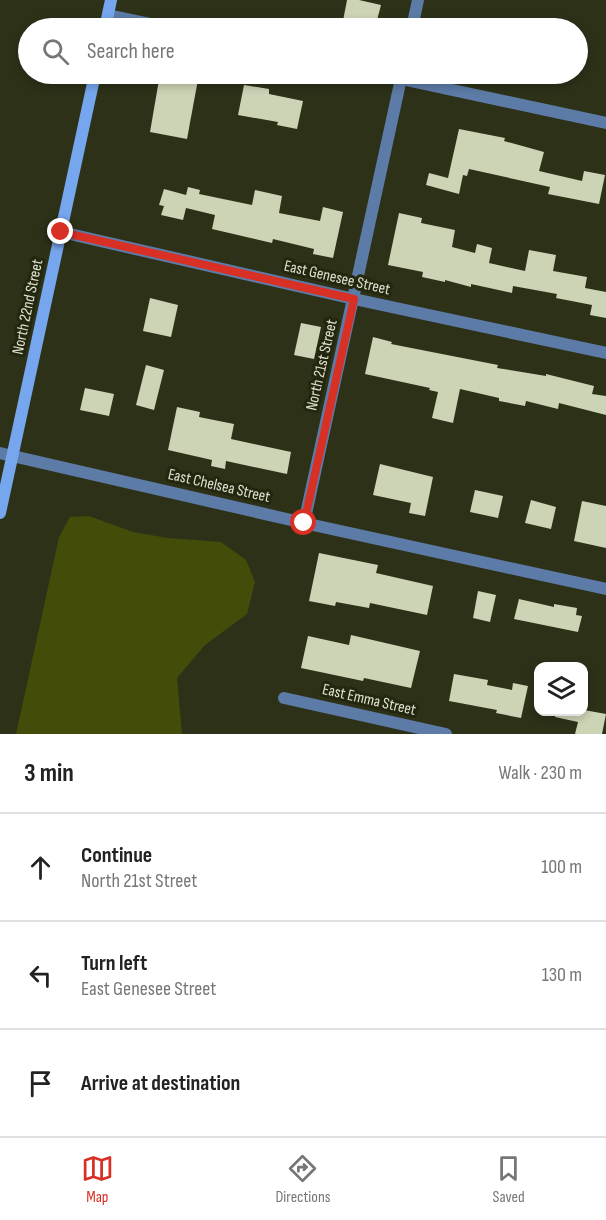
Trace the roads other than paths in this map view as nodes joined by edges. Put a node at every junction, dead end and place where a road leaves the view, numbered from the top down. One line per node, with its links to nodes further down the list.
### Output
1 (111, 0): 3 (main road)
2 (418, 0): 6 (street)
3 (108, 15): 4 (main road); 5 (street)
4 (107, 18)
5 (122, 18)
6 (414, 18)
7 (93, 84): 11 (main road, North 22nd Street)
8 (399, 84): 12 (street, North 21st Street)
9 (436, 84): 10 (street)
10 (606, 123)
11 (61, 232): 12 (street, East Genesee Street); 14 (main road, North 22nd Street)
12 (354, 299): 13 (street, East Genesee Street); 16 (street, North 21st Street)
13 (606, 353)
14 (6, 455): 15 (main road, North 22nd Street); 16 (street, East Chelsea Street)
15 (0, 513)
16 (304, 523): 17 (street, East Chelsea Street)
17 (606, 589)
18 (284, 698): 19 (street, East Emma Street)
19 (414, 731): 20 (street, East Emma Street)
20 (446, 734)

